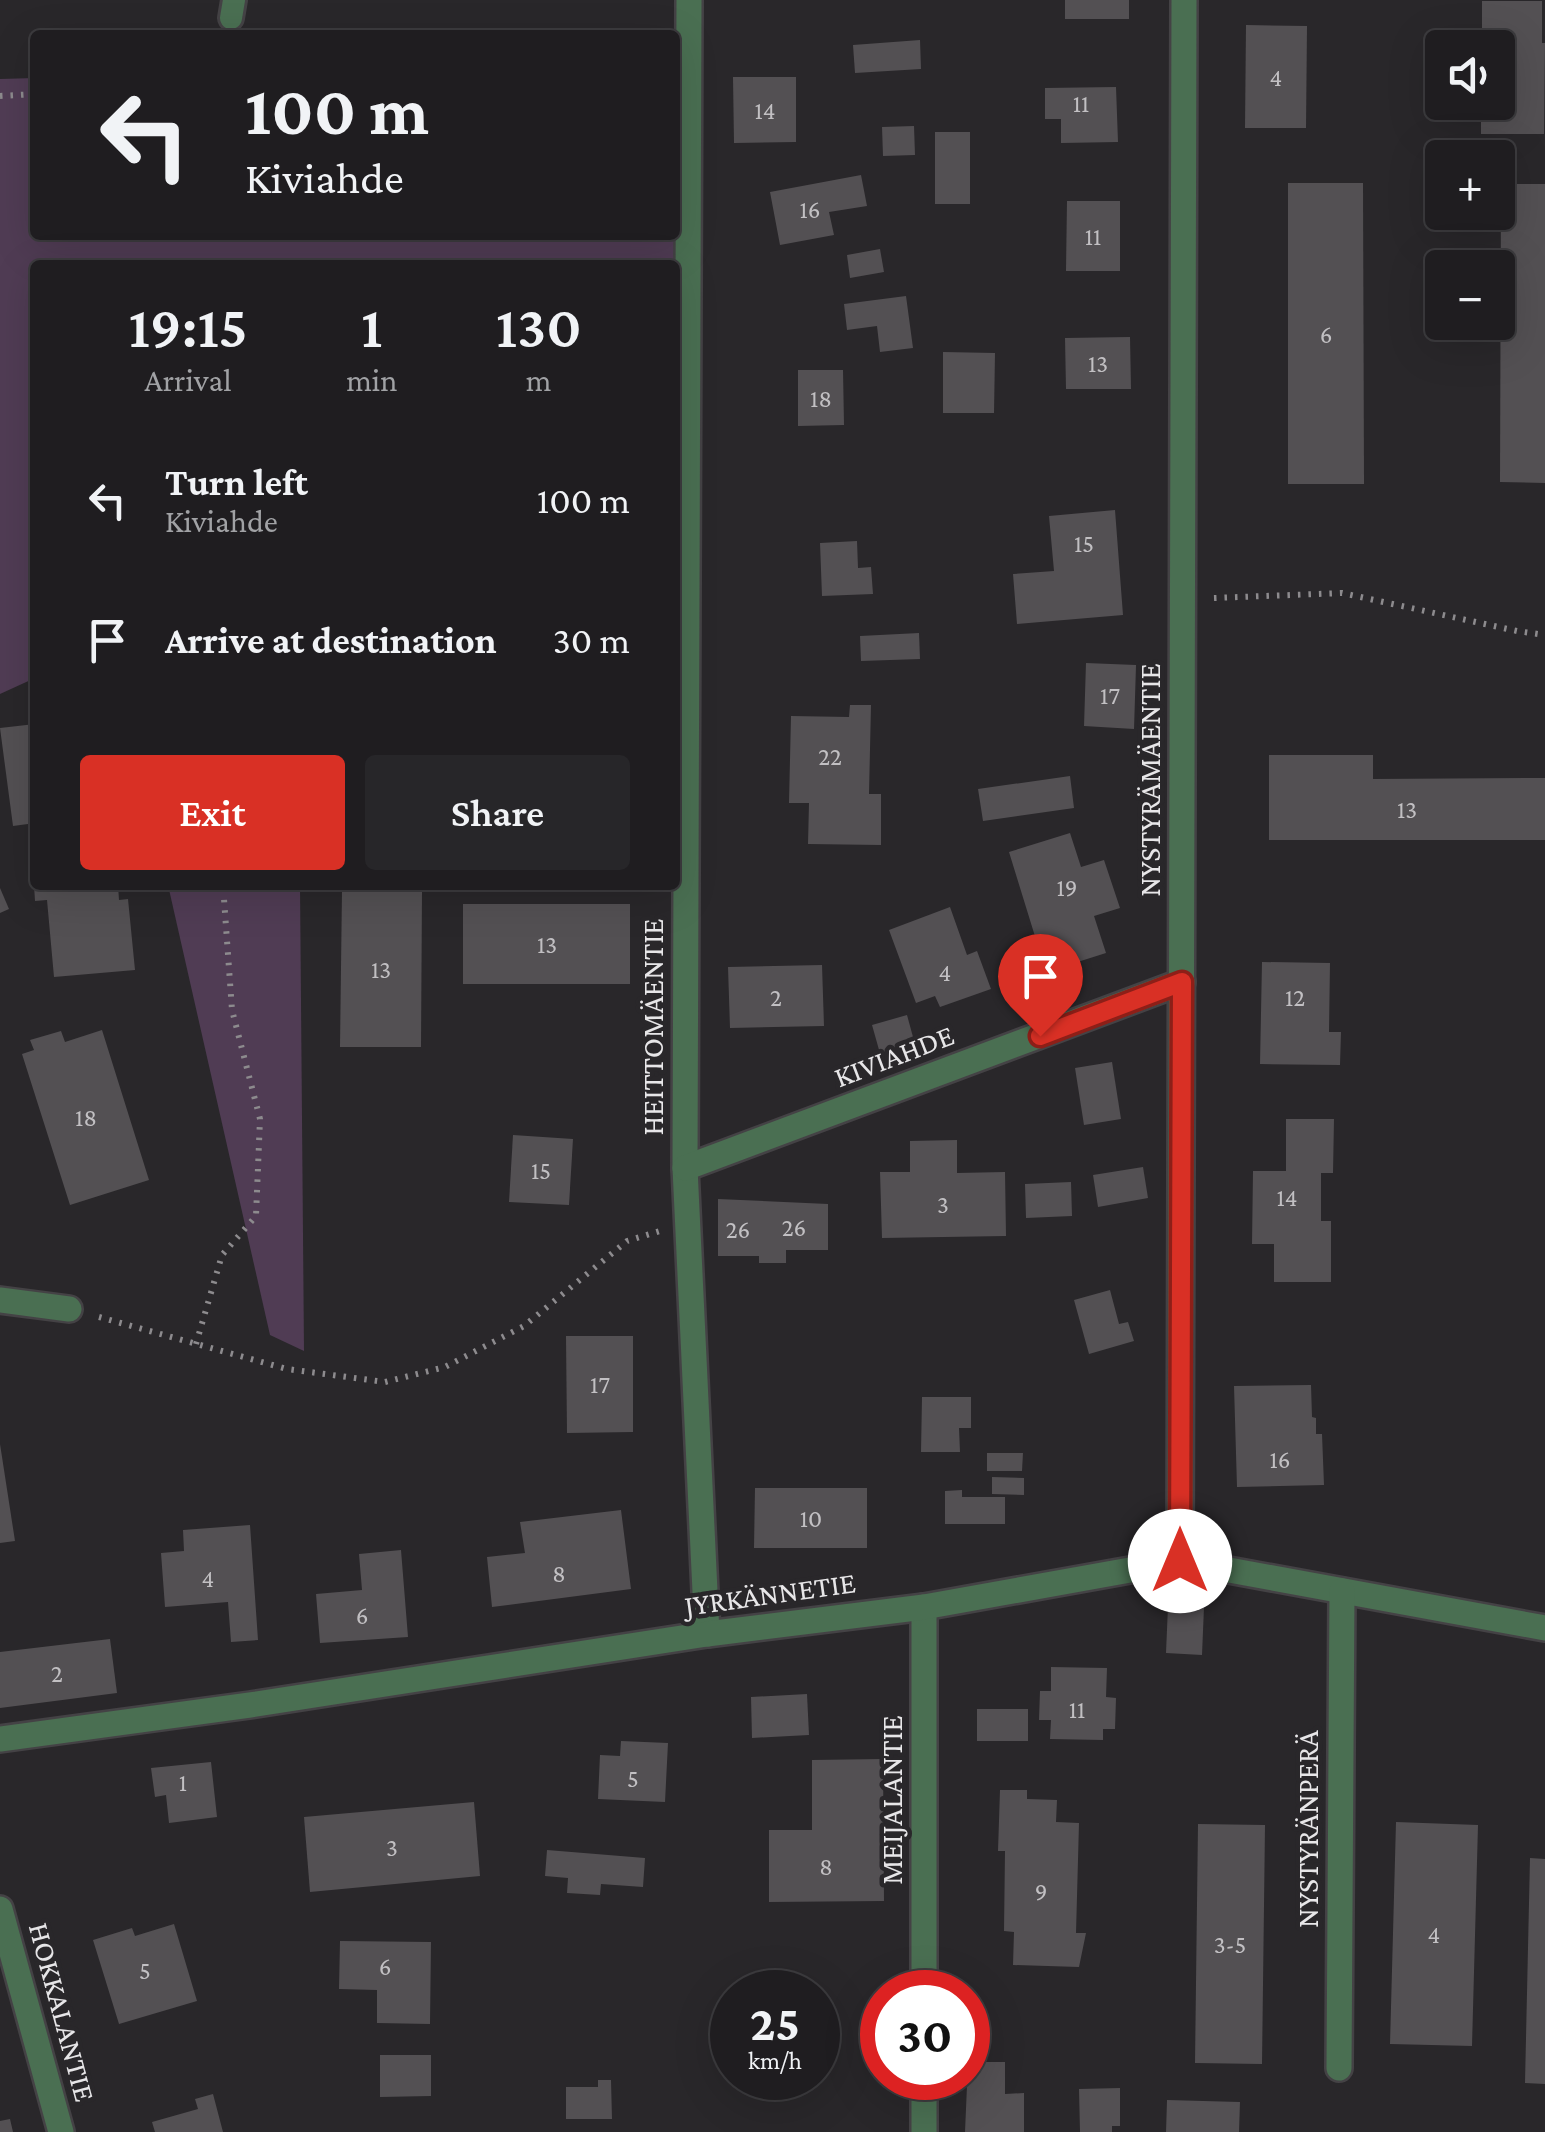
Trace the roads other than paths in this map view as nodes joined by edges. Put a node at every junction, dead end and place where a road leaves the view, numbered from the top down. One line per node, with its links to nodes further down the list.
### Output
1 (688, 0): 4 (street, HEITTOMÄENTIE)
2 (1184, 0): 3 (street, NYSTYRÄMÄENTIE)
3 (1182, 982): 4 (street, KIVIAHDE); 7 (street, NYSTYRÄMÄENTIE)
4 (685, 1168): 11 (street, HEITTOMÄENTIE)
5 (0, 1300): 6 (street)
6 (69, 1309)
7 (1180, 1561): 8 (street, JYRKÄNNETIE); 9 (street, JYRKÄNNETIE)
8 (1342, 1591): 10 (street, JYRKÄNNETIE); 15 (street, NYSTYRÄNPERÄ)
9 (924, 1607): 11 (street, JYRKÄNNETIE); 14 (street, MEIJALANTIE)
10 (1545, 1628)
11 (707, 1634): 12 (street, JYRKÄNNETIE)
12 (0, 1740)
13 (0, 1909): 17 (street, HOKKALANTIE)
14 (924, 1970)
15 (1339, 2068)
16 (924, 2100): 18 (street)
17 (60, 2132)
18 (924, 2132)

